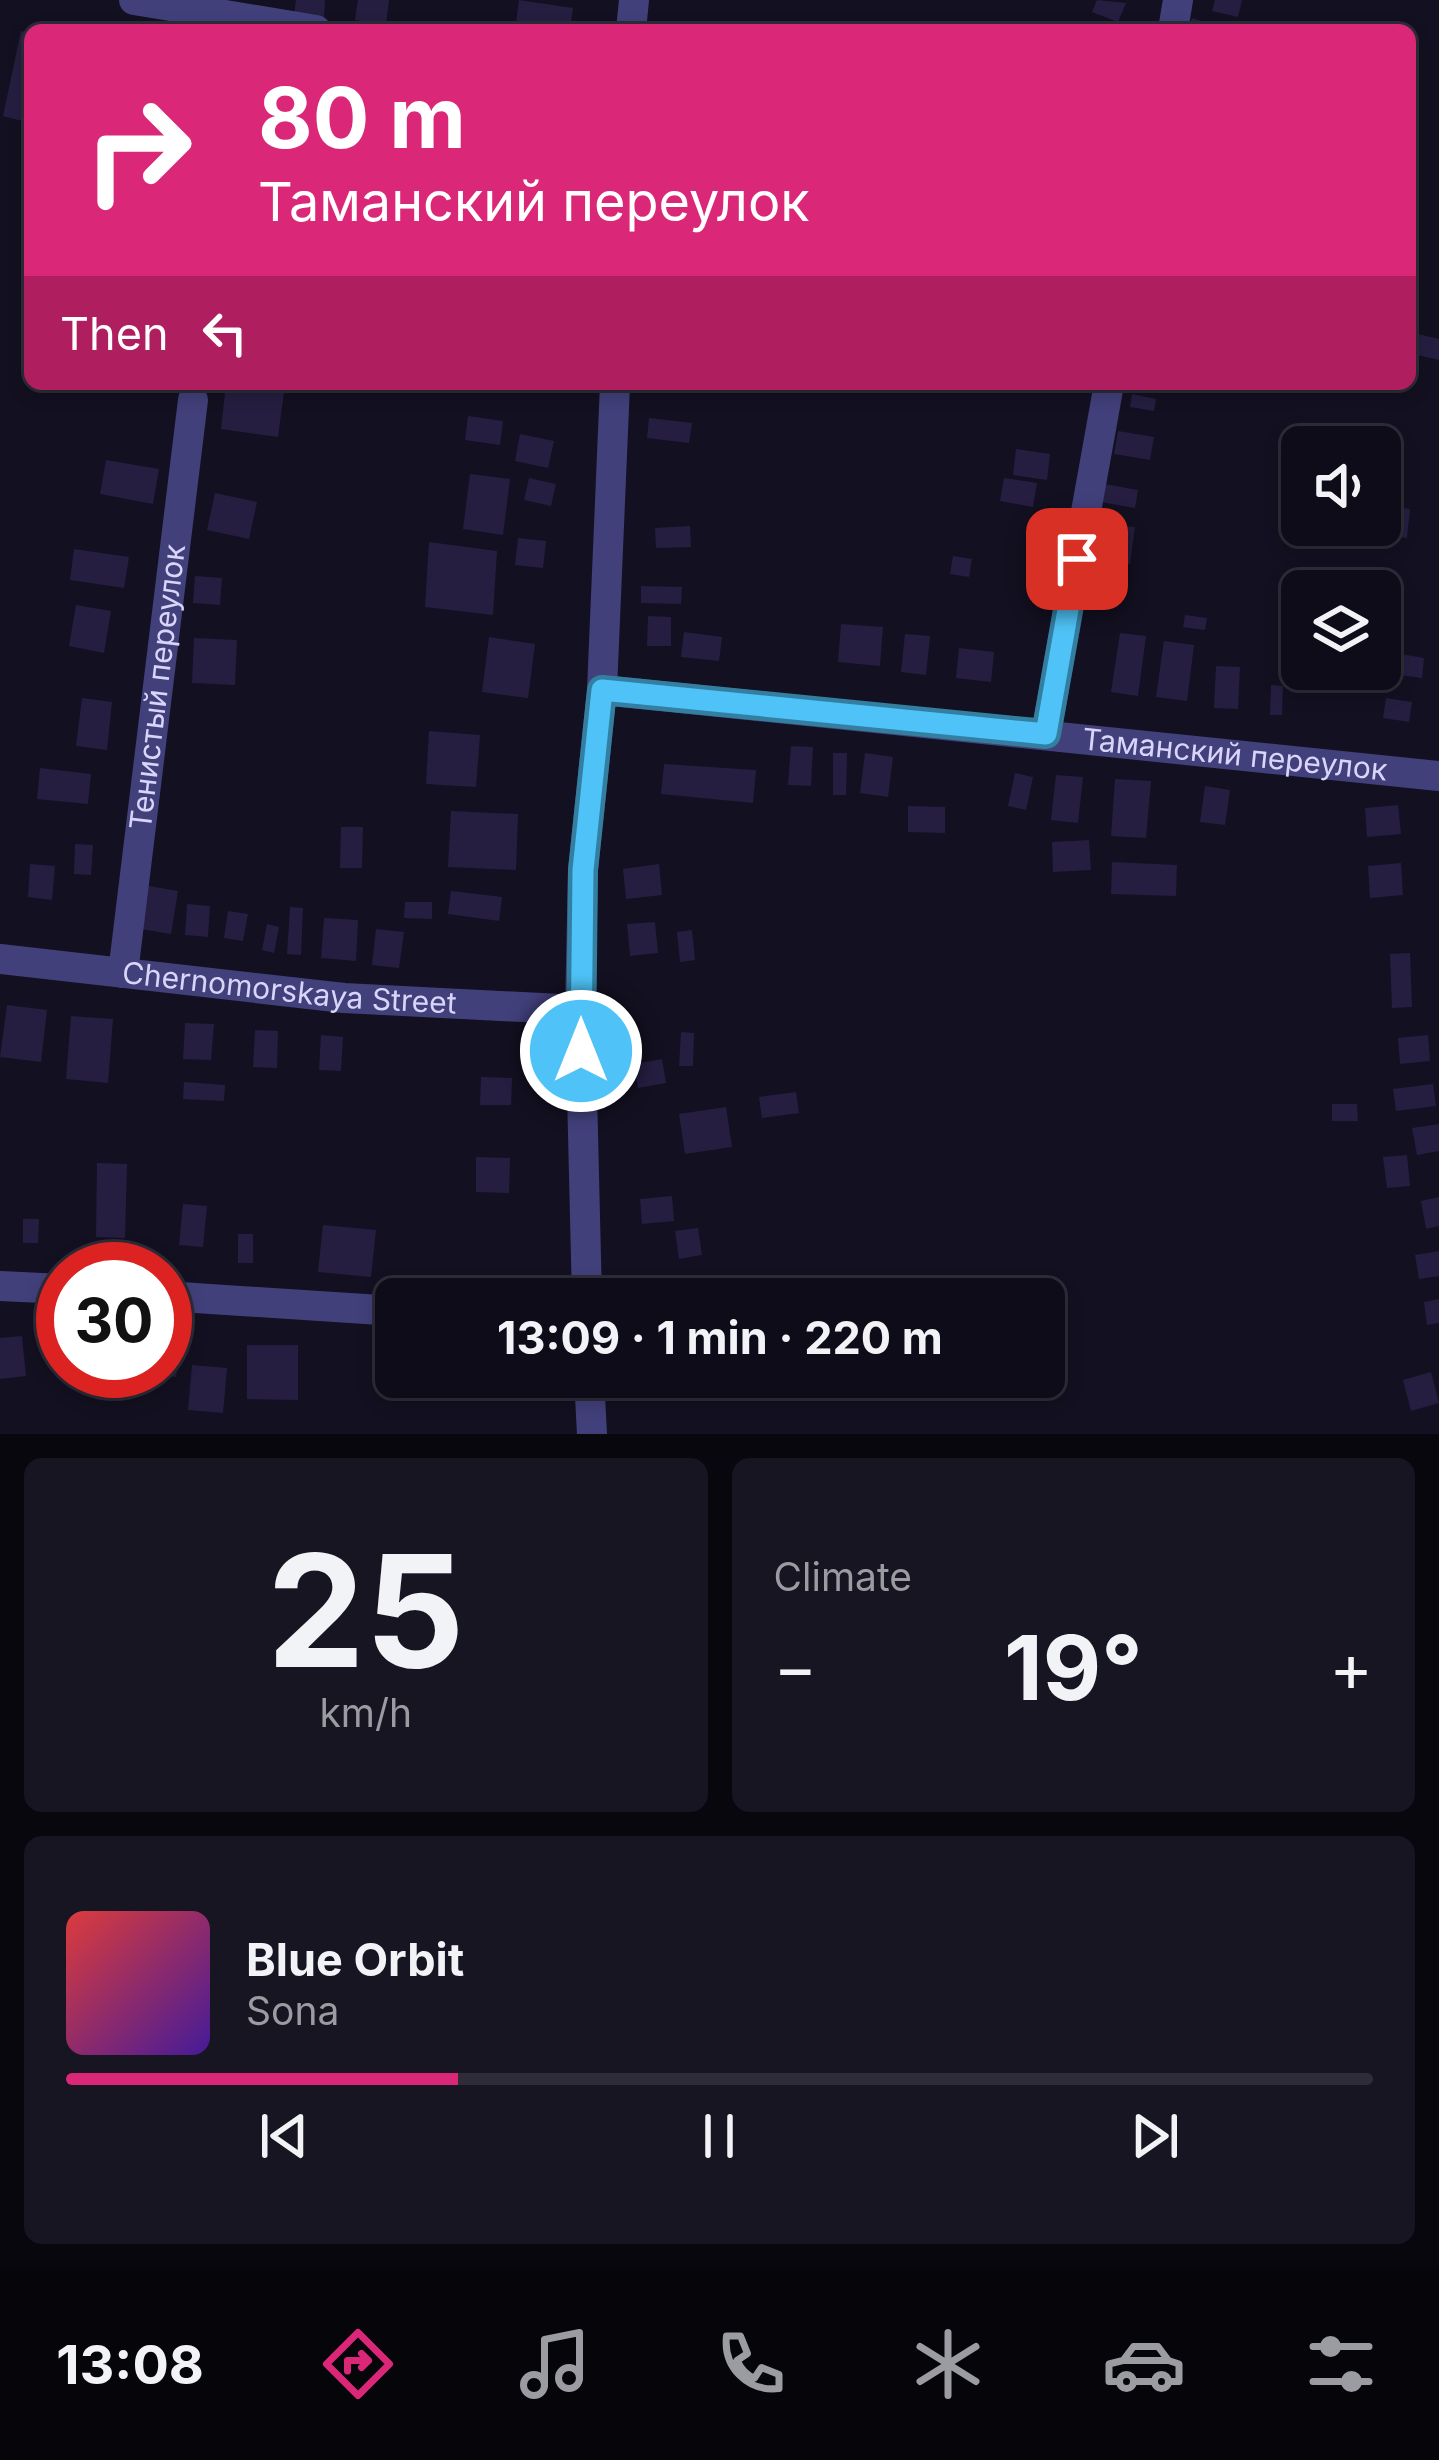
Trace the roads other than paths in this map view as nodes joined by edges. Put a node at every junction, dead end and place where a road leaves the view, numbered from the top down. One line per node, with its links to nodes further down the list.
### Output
1 (134, 0): 2 (street)
2 (280, 24)
3 (615, 390): 6 (street)
4 (1108, 390): 7 (street)
5 (193, 400): 10 (street, Тенистый переулок)
6 (602, 690): 7 (street, Таманский переулок); 11 (street)
7 (1046, 734): 8 (street, Таманский переулок)
8 (1439, 776)
9 (0, 959): 10 (street, Chernomorskaya Street)
10 (123, 973): 11 (street, Chernomorskaya Street)
11 (580, 1010): 12 (street)
12 (586, 1278)
13 (0, 1286): 14 (street)
14 (36, 1288)
15 (192, 1298): 16 (street)
16 (375, 1310)
17 (591, 1398): 18 (street)
18 (592, 1434)

